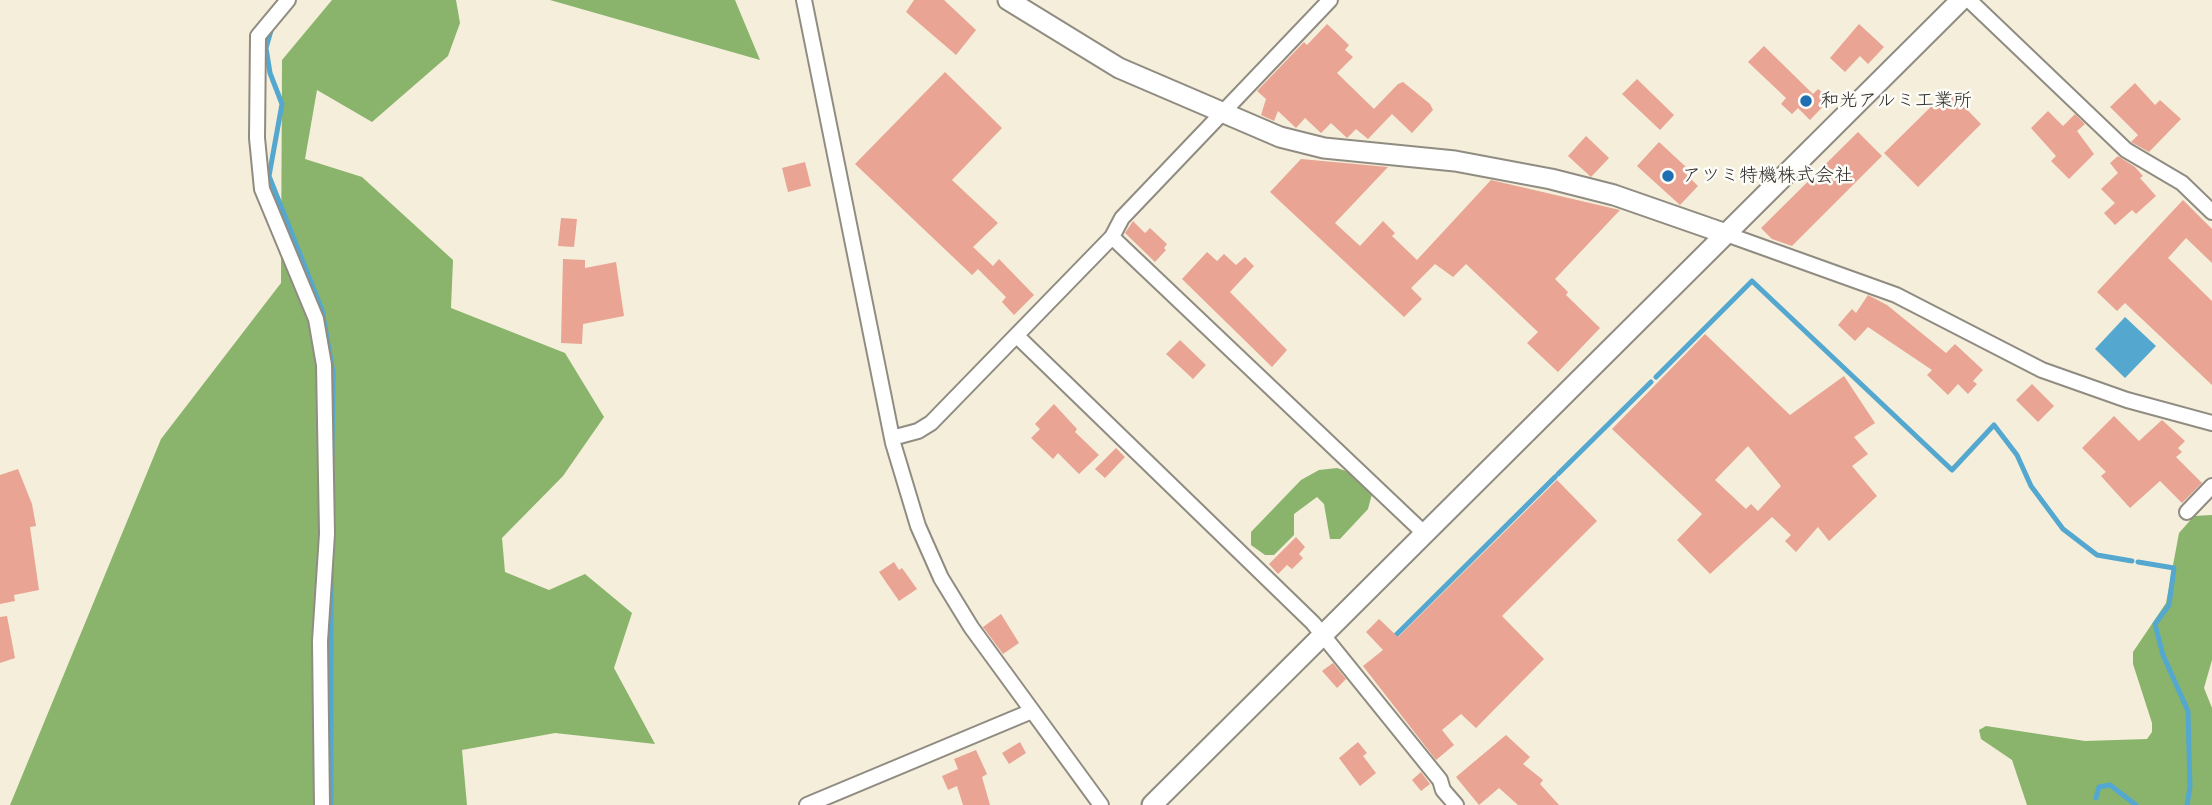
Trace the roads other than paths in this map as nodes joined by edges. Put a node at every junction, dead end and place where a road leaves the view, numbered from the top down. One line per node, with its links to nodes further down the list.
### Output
1 (288, 0): 19 (street)
2 (804, 0): 13 (street)
3 (1008, 0): 7 (street)
4 (1330, 0): 7 (street)
5 (1961, 0): 9 (street)
6 (1969, 0): 8 (street)
7 (1222, 113): 9 (street); 10 (street)
8 (2212, 212)
9 (1726, 234): 12 (street); 16 (street)
10 (1112, 237): 11 (street); 16 (street)
11 (1017, 335): 13 (street); 17 (street)
12 (2212, 423)
13 (892, 438): 18 (street)
14 (2212, 486): 15 (street)
15 (2187, 512)
16 (1425, 534): 17 (street)
17 (1323, 635): 22 (street); 23 (street)
18 (1032, 712): 20 (street); 21 (street)
19 (322, 805)
20 (807, 805)
21 (1101, 805)
22 (1152, 805)
23 (1456, 805)

